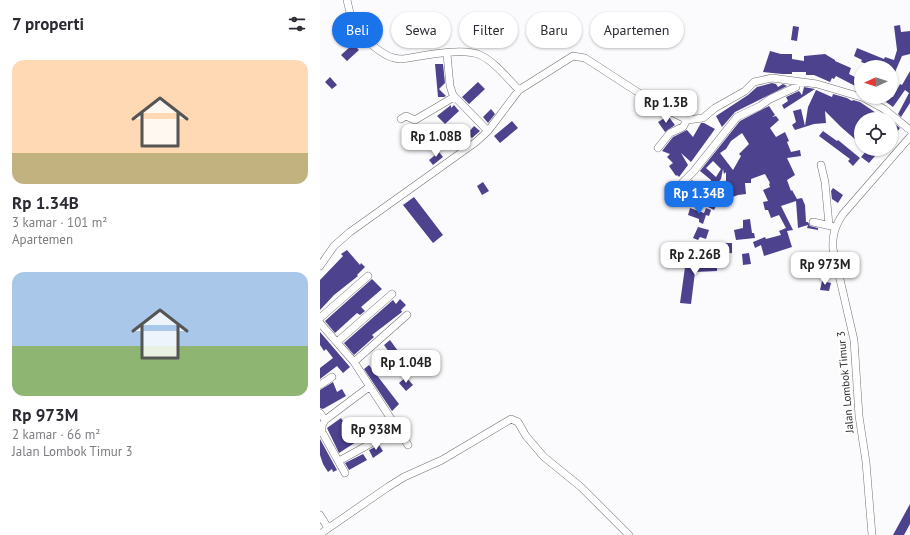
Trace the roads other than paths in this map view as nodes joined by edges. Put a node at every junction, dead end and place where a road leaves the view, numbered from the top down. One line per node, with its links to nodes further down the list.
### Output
1 (347, 0): 2 (street)
2 (447, 54): 4 (street); 6 (street)
3 (797, 81): 5 (street); 9 (street); 15 (street)
4 (519, 90): 9 (street); 11 (street)
5 (854, 94)
6 (454, 97): 8 (street); 11 (street)
7 (875, 104): 10 (street)
8 (401, 119)
9 (687, 120): 13 (street)
10 (910, 130)
11 (488, 131): 18 (street)
12 (910, 137): 17 (street, Jalan Lombok Timur 3)
13 (658, 148)
14 (821, 165): 17 (street)
15 (671, 194)
16 (813, 222): 17 (street)
17 (832, 227): 39 (street, Jalan Lombok Timur 3)
18 (320, 266)
19 (368, 276): 22 (street)
20 (392, 294): 24 (street)
21 (407, 315): 25 (street)
22 (320, 318)
23 (321, 326): 24 (street)
24 (337, 342): 25 (street)
25 (354, 362): 28 (street)
26 (332, 377): 27 (street)
27 (320, 385)
28 (369, 387): 30 (street); 32 (street)
29 (320, 412): 30 (street)
30 (325, 420): 33 (street)
31 (377, 440): 33 (street)
32 (408, 446)
33 (339, 461): 34 (street)
34 (344, 473)
35 (320, 515): 36 (street)
36 (328, 528): 37 (street); 38 (street)
37 (320, 534)
38 (629, 535)
39 (872, 535)

